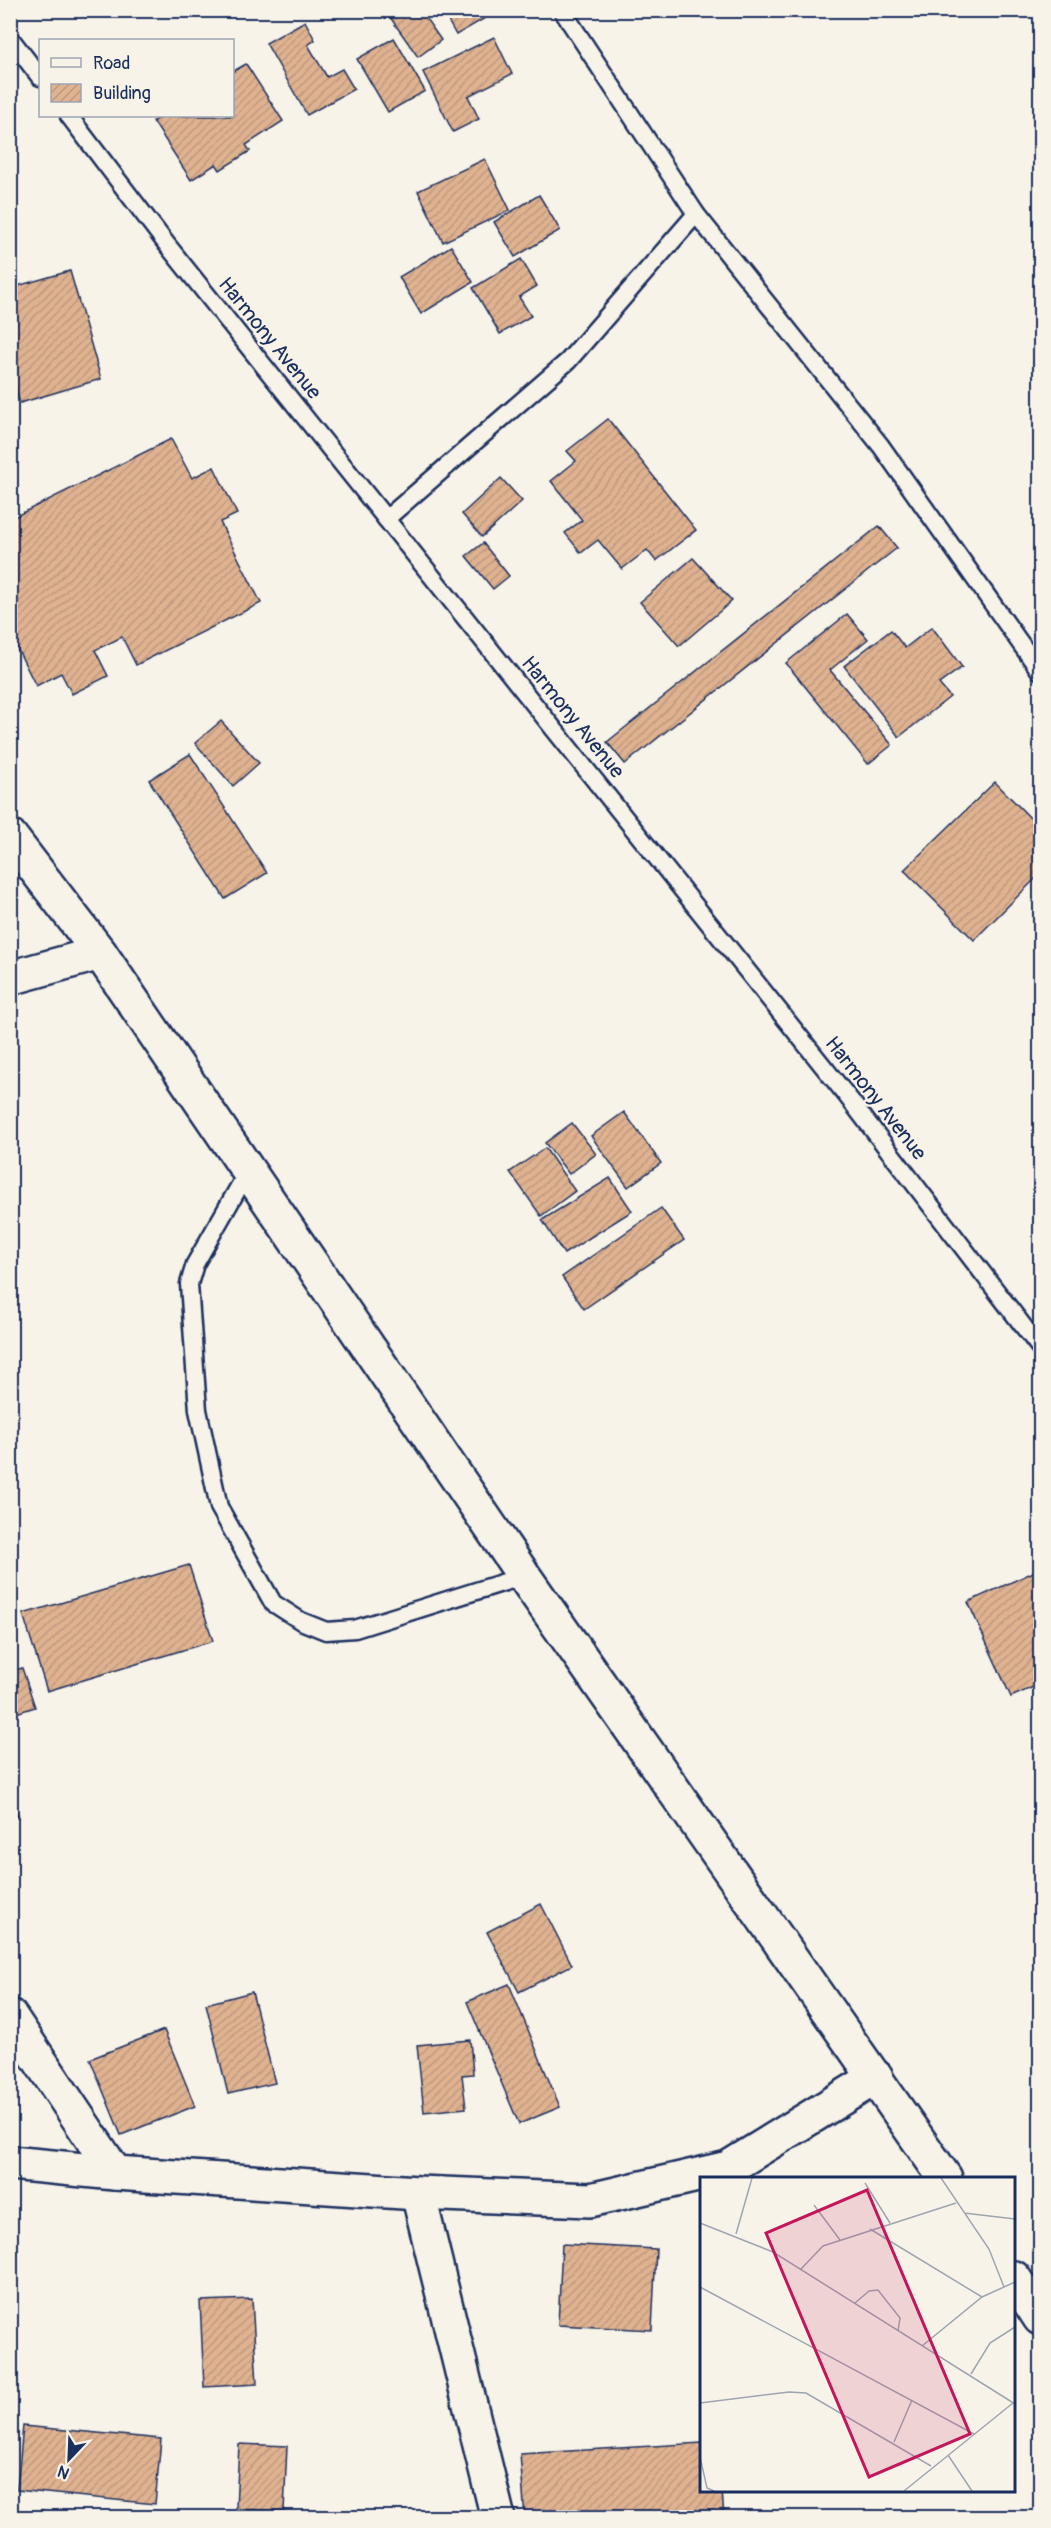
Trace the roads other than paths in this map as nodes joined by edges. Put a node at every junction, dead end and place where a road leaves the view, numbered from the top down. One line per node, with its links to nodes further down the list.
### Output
1 (562, 10): 5 (lane)
2 (10, 38): 3 (lane)
3 (39, 76)
4 (70, 117): 6 (lane, Harmony Avenue)
5 (696, 214): 6 (lane); 7 (lane)
6 (386, 519): 12 (lane, Harmony Avenue)
7 (1041, 671)
8 (10, 836): 9 (street)
9 (100, 953): 10 (street); 11 (street)
10 (10, 978)
11 (248, 1172): 13 (street); 13 (lane)
12 (1041, 1348)
13 (524, 1576): 15 (street)
14 (10, 2016): 17 (street)
15 (876, 2078): 18 (street); 19 (street)
16 (10, 2163): 17 (street)
17 (115, 2173): 19 (street)
18 (944, 2177)
19 (418, 2193): 22 (street)
20 (1015, 2279): 21 (street)
21 (1041, 2318)
22 (498, 2517)

